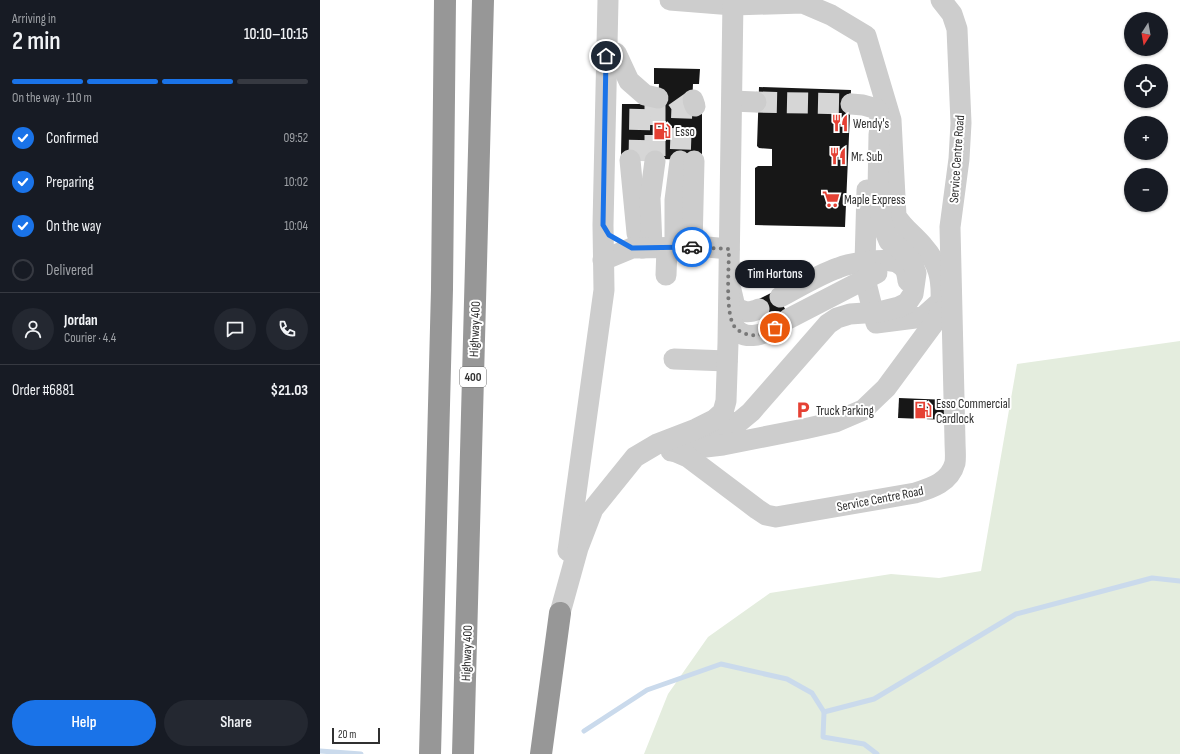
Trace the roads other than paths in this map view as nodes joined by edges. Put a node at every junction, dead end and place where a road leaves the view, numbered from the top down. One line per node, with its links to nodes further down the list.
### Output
1 (445, 0): 33 (highway)
2 (483, 0): 34 (highway, Highway 400 / 400)
3 (608, 0): 14 (lane)
4 (670, 0): 6 (lane)
5 (942, 0): 23 (lane, Service Centre Road)
6 (733, 2): 9 (lane); 26 (lane)
7 (616, 53): 8 (lane)
8 (646, 101)
9 (732, 101): 10 (lane); 16 (lane)
10 (756, 102)
11 (851, 104): 12 (lane)
12 (877, 109): 18 (lane); 21 (lane)
13 (661, 161): 15 (lane); 15 (lane); 15 (lane); 15 (lane)
14 (603, 225): 15 (lane); 17 (lane)
15 (660, 248): 16 (lane); 17 (lane); 19 (lane)
16 (729, 249): 20 (lane)
17 (603, 260): 32 (lane)
18 (865, 271): 21 (lane); 22 (lane); 24 (lane); 26 (lane)
19 (666, 275)
20 (729, 280): 24 (lane); 25 (lane)
21 (909, 295): 26 (lane)
22 (780, 297)
23 (953, 298): 30 (lane, Service Centre Road); 30 (lane, Service Centre Road)
24 (728, 307): 28 (lane)
25 (759, 309)
26 (873, 313): 29 (lane)
27 (674, 359): 28 (lane)
28 (727, 361): 29 (lane)
29 (696, 429): 31 (lane)
30 (674, 451): 31 (lane, Service Centre Road)
31 (635, 457): 32 (lane)
32 (560, 613): 35 (highway)
33 (430, 754)
34 (463, 754)
35 (541, 754)

